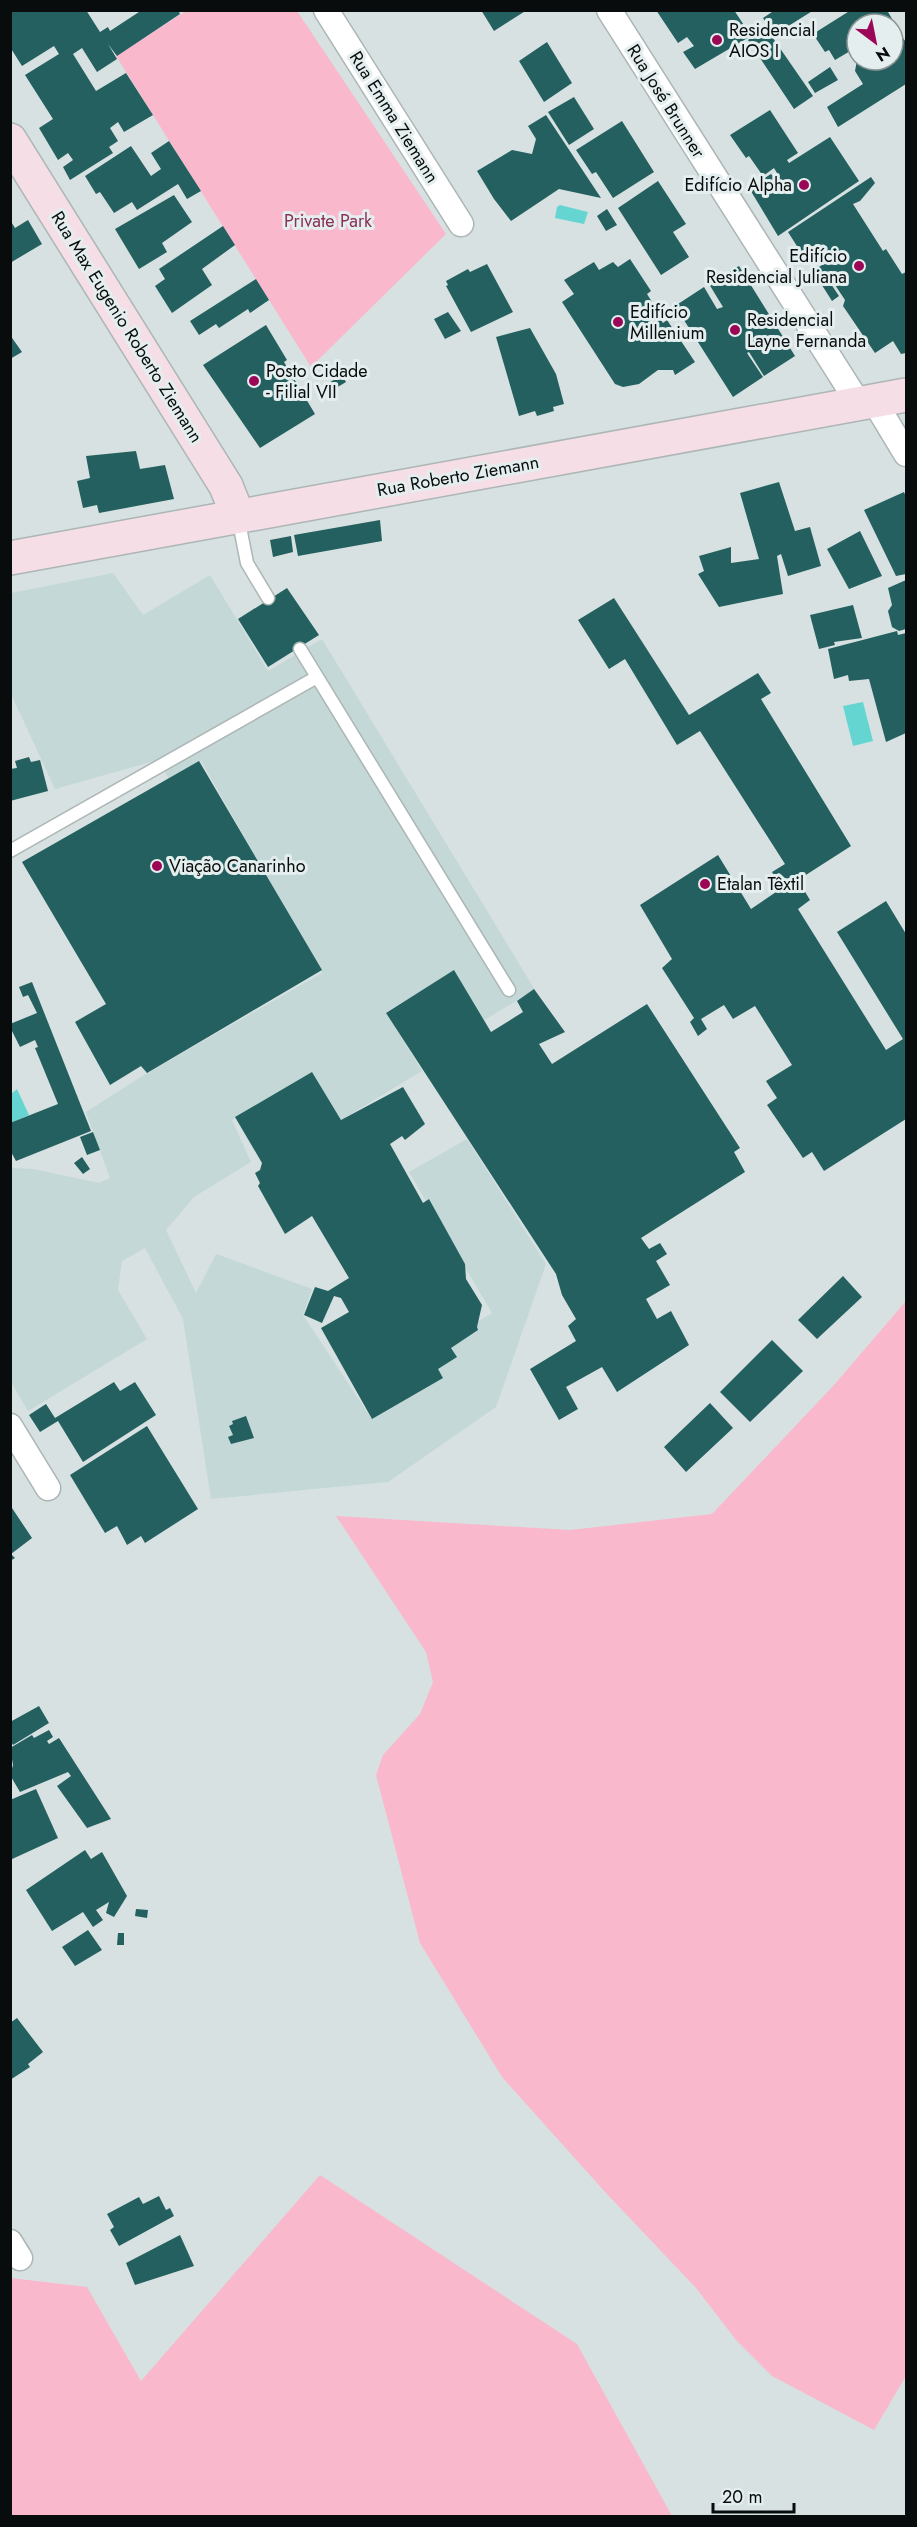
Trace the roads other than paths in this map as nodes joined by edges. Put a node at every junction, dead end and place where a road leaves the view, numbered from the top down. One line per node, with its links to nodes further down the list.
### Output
1 (326, 10): 4 (street, Rua Emma Ziemann)
2 (609, 10): 6 (street, Rua José Brunner)
3 (10, 140): 8 (main road, Rua Max Eugenio Roberto Ziemann)
4 (461, 224)
5 (906, 395): 6 (main road, Rua Roberto Ziemann)
6 (867, 402): 7 (street, Rua José Brunner); 8 (main road, Rua Roberto Ziemann)
7 (906, 454)
8 (238, 516): 9 (main road, Rua Roberto Ziemann); 10 (lane)
9 (10, 558)
10 (268, 598)
11 (300, 649): 12 (lane)
12 (317, 677): 13 (lane); 14 (lane)
13 (10, 851)
14 (509, 990)
15 (10, 1426): 16 (street)
16 (48, 1488)

